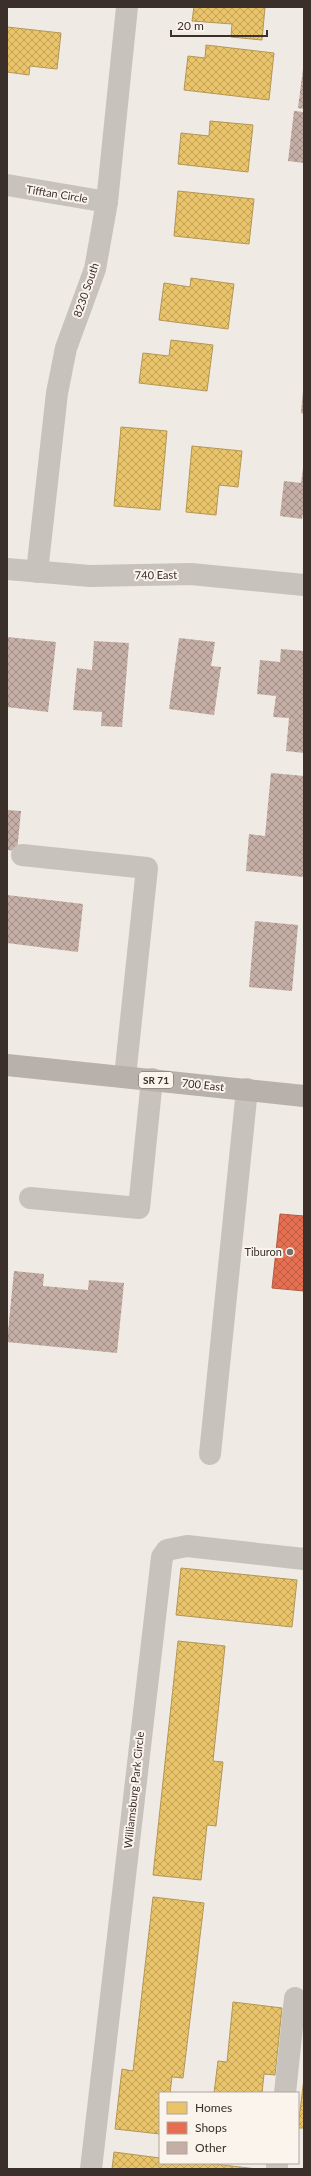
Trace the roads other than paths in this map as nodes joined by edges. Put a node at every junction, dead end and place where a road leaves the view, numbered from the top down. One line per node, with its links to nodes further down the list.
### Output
1 (127, 7): 3 (street, 8230 South)
2 (7, 185): 3 (street, Tifftan Circle)
3 (107, 202): 5 (street, 8230 South)
4 (7, 569): 5 (street, 740 East)
5 (37, 572): 6 (street, 740 East)
6 (304, 585)
7 (22, 855): 9 (street)
8 (7, 1065): 9 (main road, 700 East / SR 71)
9 (125, 1077): 10 (main road, 700 East / SR 71)
10 (152, 1079): 11 (main road, 700 East / SR 71); 13 (street)
11 (247, 1089): 12 (main road, 700 East / SR 71); 14 (street)
12 (304, 1096)
13 (30, 1198)
14 (210, 1454)
15 (304, 1559): 18 (street, Williamsburg Park Circle)
16 (295, 1998): 17 (street)
17 (285, 2092)
18 (91, 2169)

